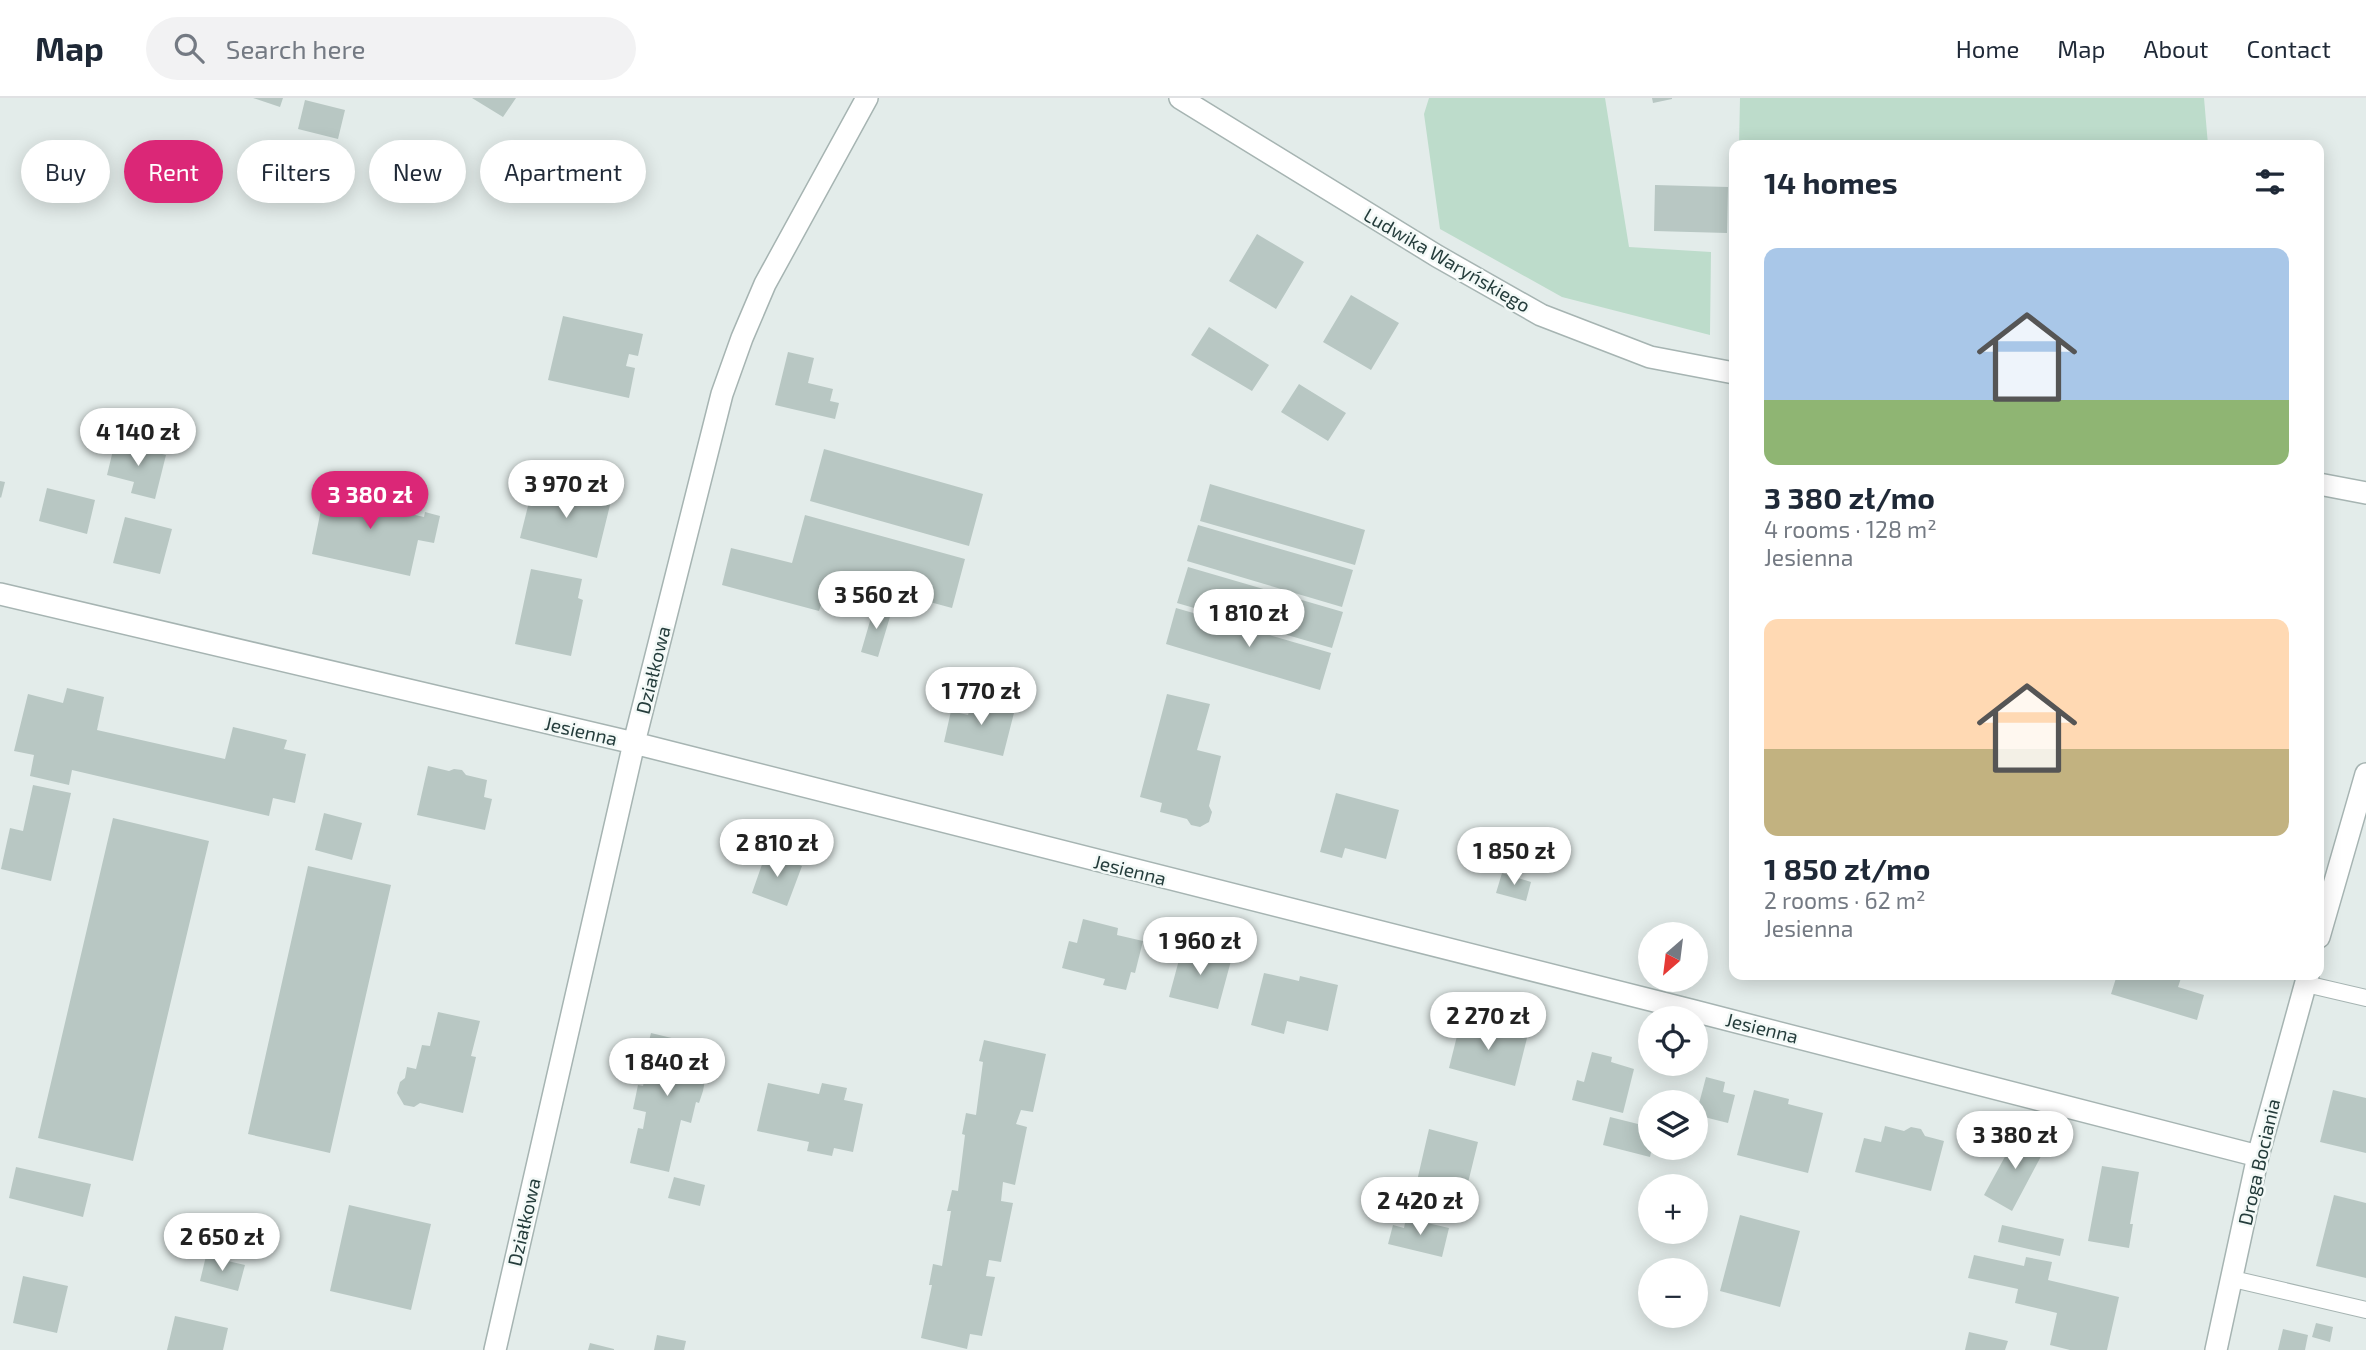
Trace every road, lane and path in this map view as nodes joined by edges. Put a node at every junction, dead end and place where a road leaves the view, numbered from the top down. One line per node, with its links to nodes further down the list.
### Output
1 (867, 98): 7 (street, Działkowa)
2 (1180, 98): 3 (street, Ludwika Waryńskiego)
3 (1729, 372)
4 (2324, 485): 5 (street)
5 (2366, 493)
6 (0, 594): 7 (street, Jesienna)
7 (634, 743): 13 (street, Jesienna); 16 (street, Działkowa)
8 (2366, 774): 9 (street)
9 (2324, 920)
10 (2307, 980): 13 (street, Droga Bociania)
11 (2310, 980): 12 (lane)
12 (2366, 998)
13 (2258, 1156): 14 (street, Droga Bociania)
14 (2233, 1279): 15 (lane); 17 (street, Droga Bociania)
15 (2366, 1310)
16 (495, 1350)
17 (2216, 1350)

